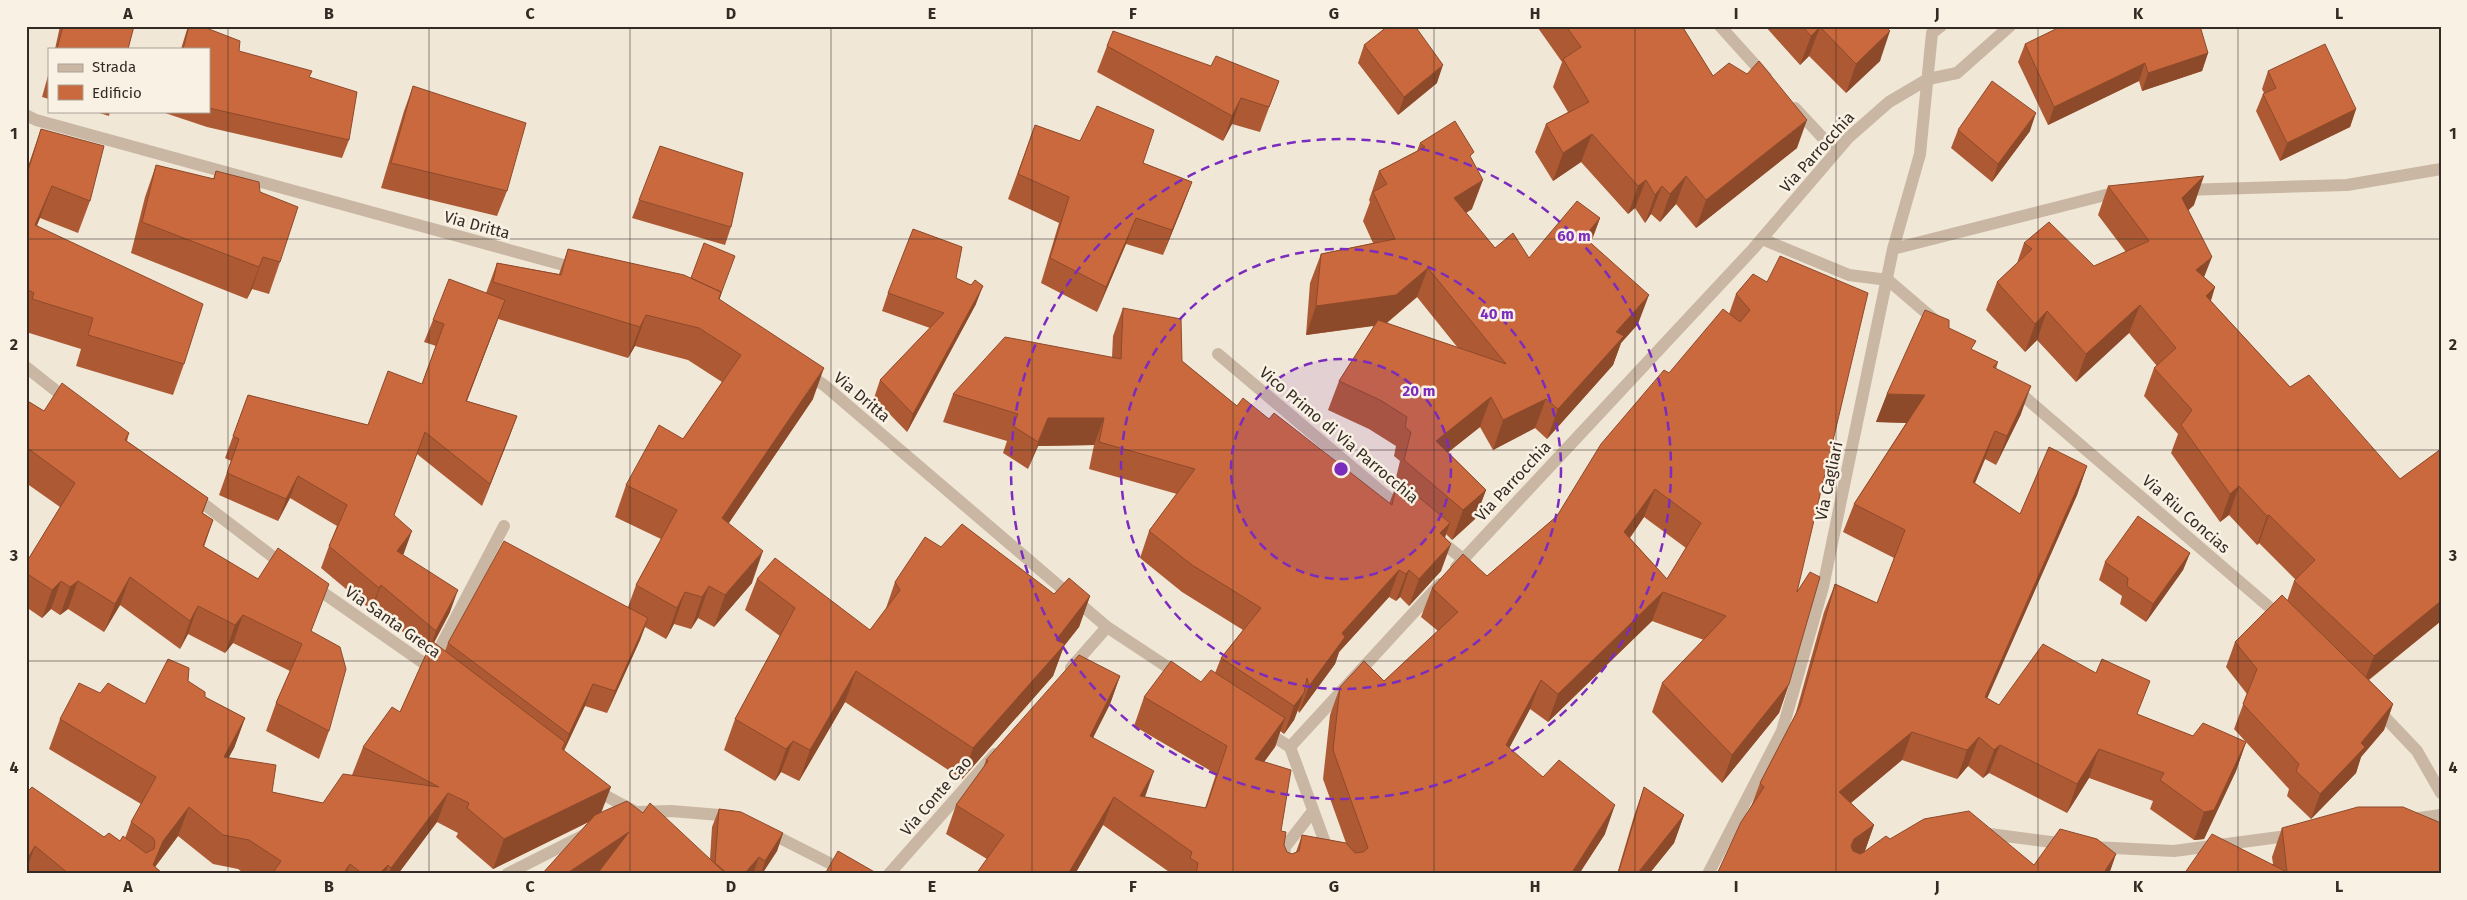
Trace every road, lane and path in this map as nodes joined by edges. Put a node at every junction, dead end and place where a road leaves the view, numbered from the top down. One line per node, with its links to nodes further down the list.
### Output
1 (1720, 26): 6 (street)
2 (1941, 26): 4 (street)
3 (2010, 26): 4 (street, Via Parrocchia)
4 (1928, 79): 6 (street, Via Parrocchia); 11 (street, Via Cagliari)
5 (26, 115): 12 (street, Via Dritta)
6 (1836, 152): 10 (street, Via Parrocchia)
7 (2441, 170): 8 (street)
8 (2167, 190)
9 (2138, 191): 11 (street)
10 (1762, 238): 13 (street); 24 (street, Via Parrocchia)
11 (1893, 249): 13 (street, Via Cagliari)
12 (592, 273)
13 (1888, 280): 14 (street); 50 (street, Via Cagliari)
14 (1946, 329)
15 (1218, 354): 21 (street, Vico Primo di Via Parrocchia)
16 (793, 364): 25 (street, Via Dritta)
17 (26, 367): 19 (street)
18 (2006, 381): 26 (street, Via Riu Concias)
19 (81, 409)
20 (182, 488): 27 (street, Via Santa Greca)
21 (1411, 516)
22 (504, 526): 27 (street)
23 (1426, 528): 24 (street)
24 (1463, 559): 34 (street, Via Parrocchia)
25 (1107, 627): 29 (street, Via Dritta); 30 (street)
26 (2292, 628)
27 (430, 668): 28 (street, Via Santa Greca)
28 (445, 679)
29 (1189, 680)
30 (1060, 681)
31 (2370, 702): 36 (street)
32 (1254, 723): 34 (street)
33 (1001, 747): 47 (street, Via Conte Cao)
34 (1290, 747): 37 (street)
35 (583, 783): 38 (street)
36 (2440, 791)
37 (1313, 811): 48 (street); 49 (street)
38 (636, 812): 40 (street); 46 (street)
39 (2441, 816): 41 (street)
40 (620, 818)
41 (2401, 821)
42 (598, 828): 45 (street)
43 (1965, 831): 44 (street)
44 (2312, 833)
45 (507, 874)
46 (851, 874)
47 (889, 874)
48 (1282, 874)
49 (1348, 874)
50 (1708, 874)

